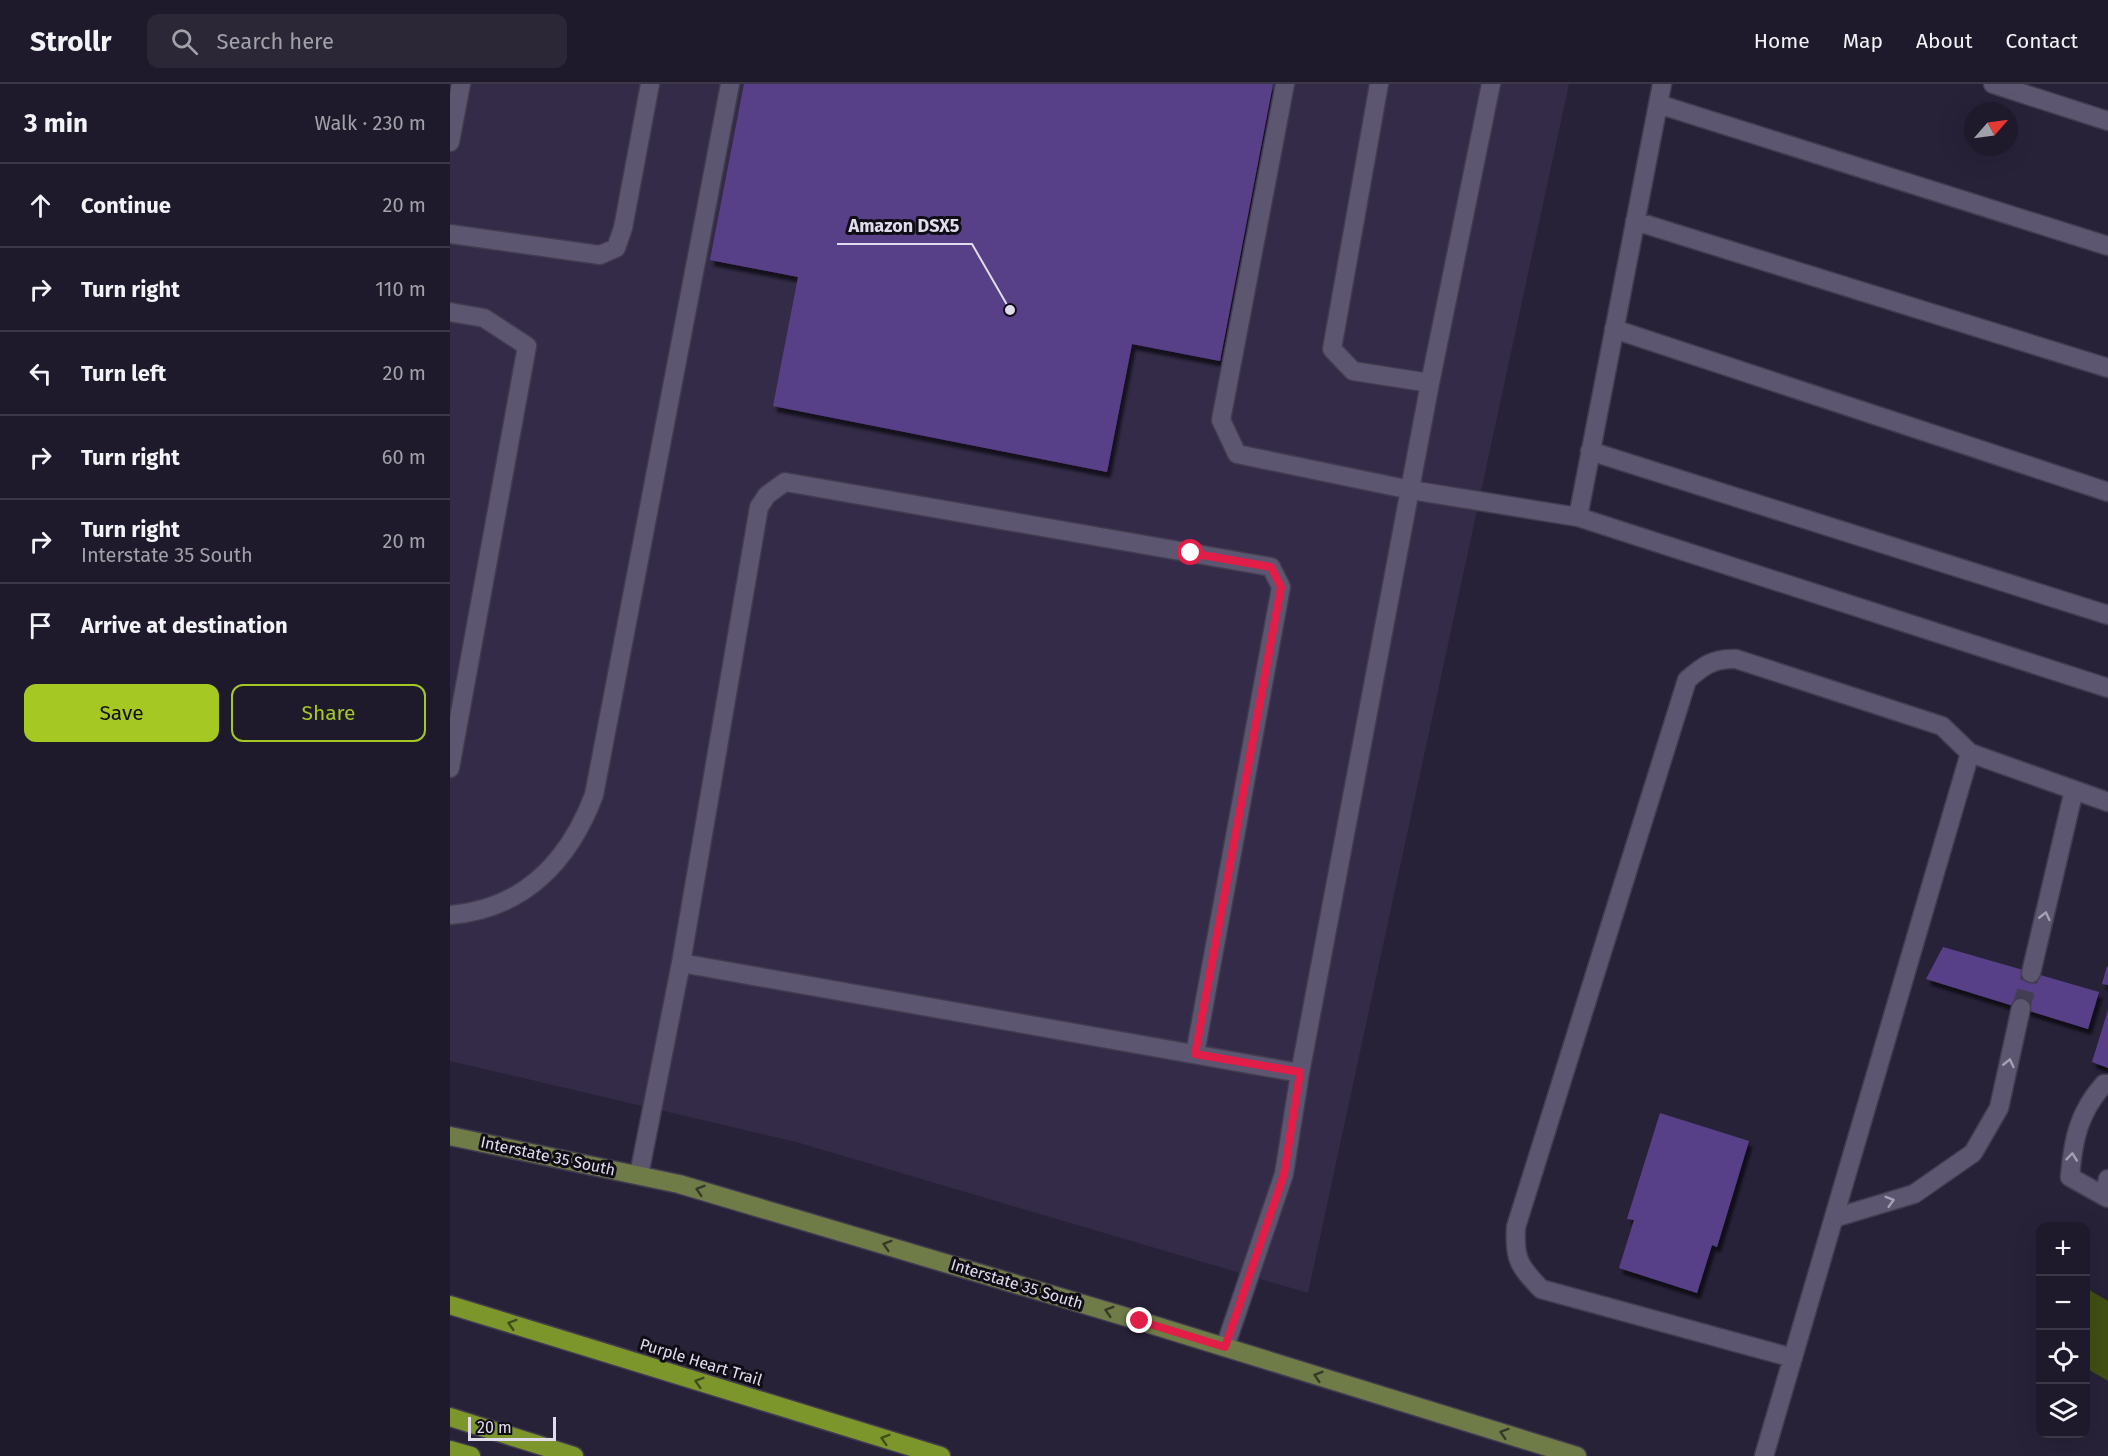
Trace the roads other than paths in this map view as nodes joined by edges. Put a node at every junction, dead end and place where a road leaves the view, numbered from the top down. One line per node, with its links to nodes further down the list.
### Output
1 (461, 84): 11 (lane)
2 (650, 84): 13 (lane)
3 (730, 84): 29 (lane)
4 (1284, 84): 20 (lane)
5 (1378, 84): 18 (lane)
6 (1491, 84): 18 (lane)
7 (1662, 84): 9 (lane)
8 (1992, 84): 10 (lane)
9 (1658, 104): 12 (lane); 14 (lane)
10 (2108, 121)
11 (450, 142)
12 (1635, 221): 16 (lane); 17 (lane)
13 (450, 234)
14 (2108, 246)
15 (450, 312): 26 (lane)
16 (1614, 329): 19 (lane); 21 (lane)
17 (2108, 368)
18 (1430, 383): 20 (lane)
19 (1590, 452): 22 (lane); 23 (lane)
20 (1411, 490): 22 (lane); 34 (lane)
21 (2108, 492)
22 (1578, 517): 24 (lane)
23 (2108, 615)
24 (2108, 688)
25 (1971, 753): 27 (lane); 39 (lane); 42 (lane)
26 (450, 768)
27 (2074, 790): 28 (lane); 31 (lane, one-way to 27)
28 (2108, 802)
29 (450, 915)
30 (681, 963): 33 (lane); 33 (lane); 37 (lane)
31 (2031, 973)
32 (2021, 1008): 39 (lane, one-way to 32)
33 (1195, 1054): 34 (lane)
34 (1300, 1072): 41 (lane)
35 (2108, 1084): 38 (lane, one-way to 35)
36 (450, 1136): 37 (main road, Interstate 35 South)
37 (639, 1175): 41 (main road, Interstate 35 South, one-way to 37)
38 (2107, 1191)
39 (1834, 1218): 42 (lane)
40 (455, 1306): 47 (highway, Purple Heart Trail, one-way to 40)
41 (1225, 1347): 48 (main road, Interstate 35 South, one-way to 41)
42 (1793, 1358): 49 (lane)
43 (450, 1417): 46 (highway)
44 (450, 1450): 45 (highway)
45 (471, 1456)
46 (574, 1456)
47 (941, 1456)
48 (1577, 1456)
49 (1764, 1456)

